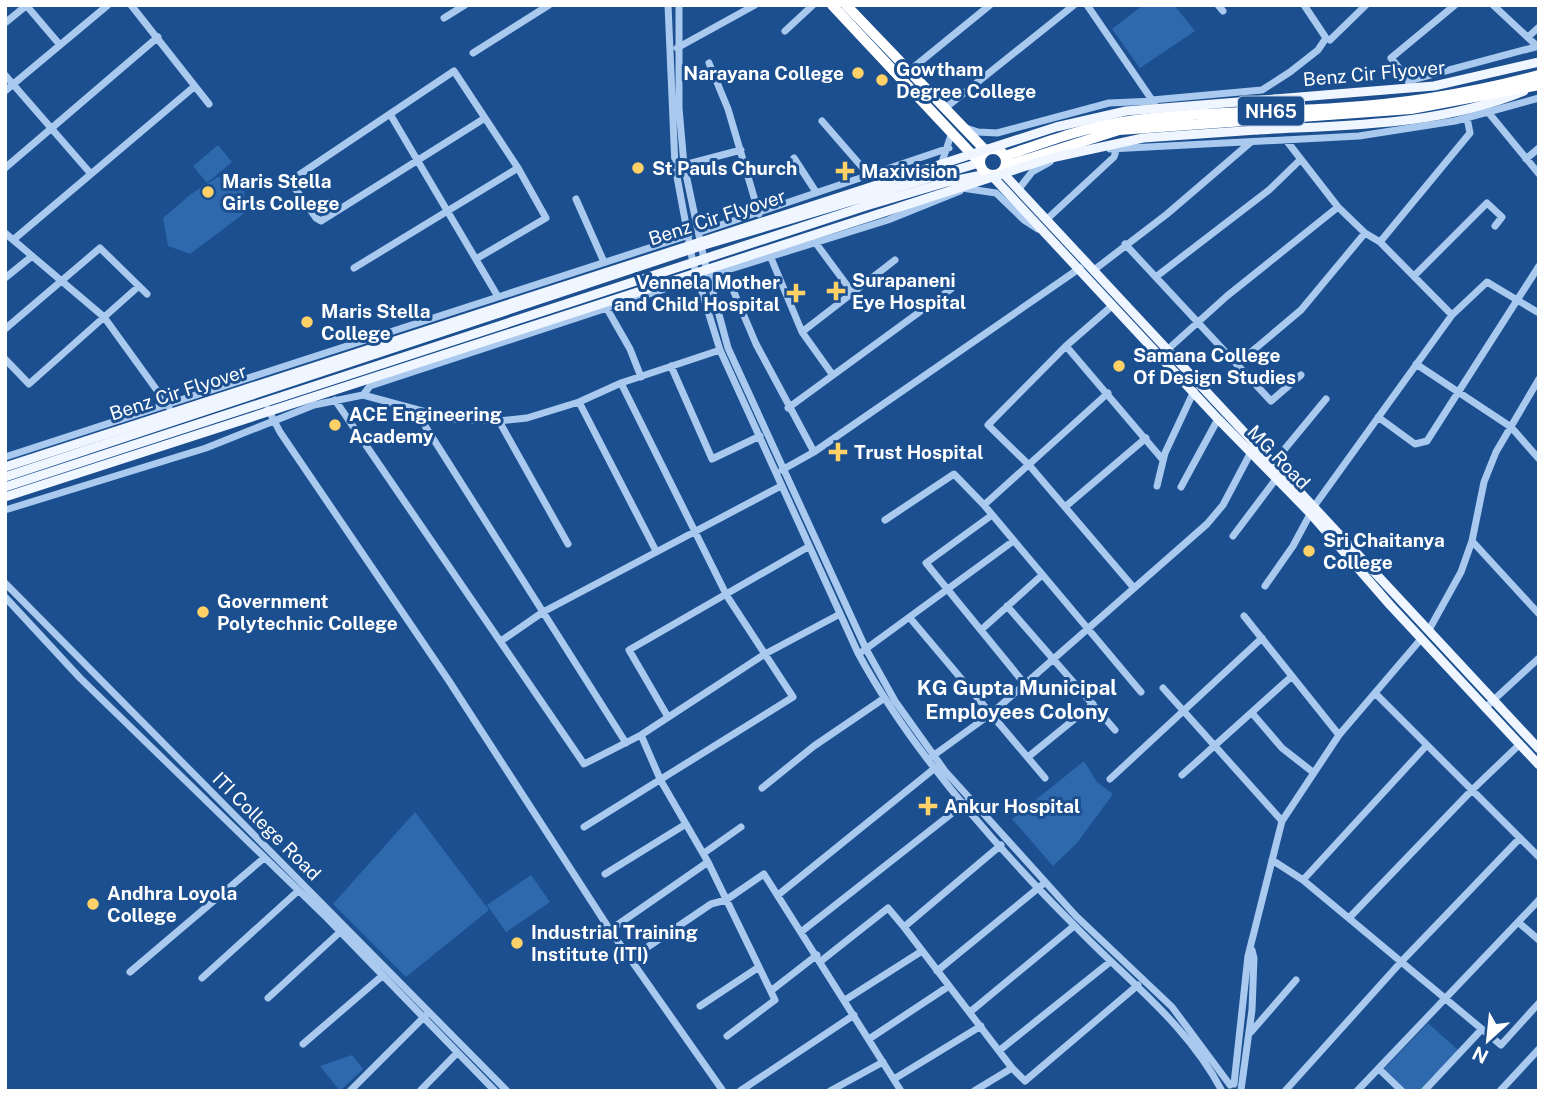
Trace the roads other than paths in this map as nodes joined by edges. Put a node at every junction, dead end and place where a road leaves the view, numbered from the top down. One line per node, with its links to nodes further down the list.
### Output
1 (27, 5): 20 (street); 26 (street)
2 (108, 5): 26 (street)
3 (131, 5): 23 (street)
4 (465, 5): 19 (street)
5 (668, 5): 87 (street)
6 (679, 5): 28 (street)
7 (755, 5): 28 (street)
8 (813, 5): 22 (street)
9 (832, 5): 50 (highway)
10 (846, 5): 32 (highway)
11 (990, 5): 32 (street)
12 (1074, 5): 42 (street)
13 (1087, 5): 40 (street)
14 (1304, 5): 40 (street)
15 (1366, 5): 25 (street)
16 (1455, 5): 27 (street)
17 (1493, 5): 24 (street)
18 (543, 7): 29 (street)
19 (444, 18)
20 (5, 23)
21 (1539, 27): 24 (street)
22 (785, 31)
23 (158, 37): 36 (street); 51 (street)
24 (1528, 37): 27 (street)
25 (1330, 40)
26 (60, 45): 35 (street)
27 (1538, 46)
28 (677, 48): 65 (street)
29 (473, 52)
30 (1539, 62): 167 (main road, Benz Cir Flyover, bridge)
31 (709, 63): 58 (street)
32 (909, 71): 42 (highway)
33 (5, 75): 35 (street)
34 (1539, 75): 45 (highway, NH65)
35 (13, 85): 38 (street); 51 (street)
36 (195, 86): 41 (street); 69 (street)
37 (1535, 86): 68 (highway, NH65); 175 (main road, bridge)
38 (5, 91)
39 (1539, 98): 43 (street)
40 (1152, 100): 45 (street); 49 (street)
41 (209, 104)
42 (944, 109): 50 (highway)
43 (1488, 112): 47 (street); 61 (street)
44 (390, 114): 46 (street); 64 (street); 64 (street)
45 (1170, 117): 52 (highway, NH65)
46 (485, 118): 64 (street); 67 (street)
47 (1467, 118): 53 (street); 90 (street)
48 (822, 121): 70 (street)
49 (1028, 123): 50 (street); 52 (street)
50 (955, 129): 55 (street); 59 (highway); 63 (highway)
51 (51, 131): 66 (street); 69 (street)
52 (1054, 139): 68 (highway, NH65)
53 (1286, 140): 54 (street); 62 (street)
54 (1251, 142): 56 (street); 91 (street)
55 (948, 148): 70 (street); 72 (street)
56 (1117, 148): 75 (street); 81 (street)
57 (1539, 148): 61 (street)
58 (741, 150): 65 (street); 80 (street)
59 (986, 151): 63 (highway); 68 (highway)
60 (794, 158): 76 (street)
61 (1525, 159): 71 (street)
62 (1300, 160): 78 (street); 107 (street)
63 (979, 162): 68 (highway); 72 (main road)
64 (418, 163): 79 (street)
65 (684, 165): 83 (street)
66 (5, 168)
67 (518, 168): 79 (street); 96 (street)
68 (998, 169): 73 (main road); 75 (main road, MG Road); 84 (main road, MG Road)
69 (91, 174): 88 (street)
70 (868, 174): 76 (street)
71 (1539, 174)
72 (936, 175): 92 (main road)
73 (947, 182): 74 (street); 97 (main road)
74 (964, 189): 84 (street); 89 (street)
75 (1018, 190): 81 (main road, MG Road)
76 (816, 192): 80 (street)
77 (576, 199): 99 (street)
78 (1338, 207): 86 (street); 123 (street)
79 (447, 210): 96 (street); 102 (street)
80 (759, 214): 83 (street)
81 (1046, 220): 104 (main road, MG Road)
82 (1495, 226): 108 (street)
83 (700, 232): 92 (street)
84 (1045, 232): 103 (main road, MG Road)
85 (5, 233): 88 (street)
86 (1365, 233): 90 (street); 131 (street)
87 (689, 235): 93 (street); 99 (street)
88 (13, 240): 94 (street)
89 (816, 242): 95 (street); 114 (street)
90 (1380, 242): 108 (street)
91 (1125, 244): 104 (street); 107 (street)
92 (701, 246): 93 (main road); 97 (street)
93 (691, 250): 100 (street); 153 (main road)
94 (31, 257): 109 (street); 111 (street)
95 (771, 258): 105 (street); 125 (street)
96 (476, 259): 116 (street)
97 (704, 259): 100 (main road); 106 (street)
98 (895, 260): 114 (street)
99 (604, 262): 116 (street)
100 (693, 263): 110 (street); 146 (main road)
101 (1539, 266): 117 (street)
102 (354, 268)
103 (1080, 268): 118 (main road, MG Road); 160 (street)
104 (1094, 270): 127 (main road, MG Road)
105 (725, 271): 106 (street); 149 (street)
106 (708, 276): 168 (street)
107 (1157, 276): 123 (street)
108 (1414, 276): 121 (street)
109 (5, 278)
110 (698, 278): 119 (street); 128 (street)
111 (61, 281): 112 (street); 122 (street); 124 (street)
112 (139, 286): 115 (street); 122 (street)
113 (951, 289): 134 (street)
114 (852, 292): 125 (street)
115 (147, 294)
116 (497, 295): 148 (street)
117 (1518, 300): 120 (street); 121 (street); 141 (street)
118 (1113, 305): 126 (street); 129 (main road, MG Road)
119 (606, 307): 136 (street); 142 (street)
120 (1539, 313)
121 (1452, 315): 132 (street)
122 (104, 317): 130 (street); 148 (street)
123 (1197, 322): 127 (street); 131 (street)
124 (5, 329)
125 (803, 332): 134 (street)
126 (1066, 346): 140 (street); 166 (street)
127 (1168, 349): 129 (street); 145 (main road, MG Road)
128 (720, 350): 133 (street); 158 (street)
129 (1160, 356): 139 (main road, MG Road)
130 (7, 364)
131 (1237, 364): 135 (street)
132 (1416, 364): 141 (street); 152 (street)
133 (671, 366): 136 (street); 158 (street)
134 (832, 374): 149 (street)
135 (1301, 375)
136 (641, 377): 138 (street)
137 (1539, 379): 157 (street)
138 (621, 383): 147 (street); 182 (street)
139 (1194, 391): 150 (main road, MG Road); 164 (street)
140 (1108, 393): 159 (street); 166 (street)
141 (1459, 393): 152 (street); 157 (street)
142 (363, 395): 144 (street); 151 (street)
143 (1326, 399): 165 (street)
144 (335, 400): 155 (street); 207 (street)
145 (1216, 401): 150 (main road); 165 (main road, MG Road)
146 (264, 402): 155 (street); 173 (main road)
147 (579, 402): 156 (street); 188 (street)
148 (167, 404): 153 (street); 162 (street)
149 (788, 408): 160 (street)
150 (1208, 408): 154 (main road, MG Road)
151 (415, 410): 156 (street); 197 (street)
152 (1378, 417): 178 (street)
153 (177, 419): 169 (main road)
154 (1218, 419): 161 (main road, MG Road); 174 (street)
155 (274, 420): 179 (street); 267 (street)
156 (499, 421): 186 (street)
157 (1511, 427): 163 (street); 184 (street)
158 (760, 436): 168 (street)
159 (1146, 438): 164 (street); 177 (street)
160 (814, 452): 168 (street)
161 (1251, 452): 170 (main road, MG Road); 192 (street)
162 (5, 457)
163 (1539, 459)
164 (1163, 460): 172 (street)
165 (1274, 462): 178 (main road, MG Road)
166 (1029, 465): 176 (street); 177 (street)
167 (5, 467)
168 (780, 470): 171 (street); 208 (street)
169 (5, 477)
170 (1276, 479): 178 (main road, MG Road); 183 (street)
171 (781, 485): 182 (street); 187 (street)
172 (1157, 486)
173 (5, 487)
174 (1181, 487)
175 (5, 498)
176 (984, 505): 180 (street); 181 (street)
177 (1065, 507): 192 (street)
178 (1312, 509): 191 (street); 202 (main road, MG Road); 206 (main road, MG Road)
179 (5, 510)
180 (992, 515): 185 (street); 193 (street)
181 (885, 520)
182 (695, 530): 188 (street); 194 (street)
183 (1233, 536)
184 (1472, 541): 199 (street); 202 (street)
185 (1012, 542): 189 (street); 193 (street)
186 (568, 544)
187 (808, 547): 194 (street); 198 (street)
188 (656, 551): 197 (street)
189 (1041, 576): 196 (street); 203 (street)
190 (5, 583): 292 (street, ITI College Road)
191 (1265, 586)
192 (1134, 588): 203 (street)
193 (948, 590): 201 (street); 204 (street)
194 (727, 596): 209 (street); 224 (street)
195 (5, 597): 253 (street, ITI College Road)
196 (1007, 606): 204 (street); 211 (street)
197 (543, 612): 207 (street); 228 (street)
198 (840, 614): 208 (street); 209 (street)
199 (1539, 614)
200 (1244, 616): 205 (street)
201 (910, 618): 208 (street); 222 (street)
202 (1430, 628): 206 (main road); 218 (main road, MG Road)
203 (1088, 629): 211 (street); 215 (street)
204 (981, 630): 213 (street)
205 (1262, 638): 212 (street); 221 (street)
206 (1421, 639): 216 (street); 220 (main road, MG Road)
207 (501, 641): 228 (street)
208 (862, 651): 217 (street); 233 (street)
209 (765, 654): 224 (street); 241 (street)
210 (1539, 658): 218 (street)
211 (1053, 659): 213 (street); 219 (street)
212 (1292, 676): 223 (street); 226 (street)
213 (1024, 683): 222 (street)
214 (1163, 688): 221 (street)
215 (1141, 692)
216 (1376, 694): 226 (street); 230 (street)
217 (883, 699): 233 (street); 242 (street)
218 (1494, 700): 220 (street); 232 (main road, MG Road)
219 (1093, 704): 225 (street); 234 (street)
220 (1485, 708): 229 (main road, MG Road)
221 (1183, 711): 231 (street); 240 (street)
222 (992, 713): 233 (street); 234 (street)
223 (1252, 713): 231 (street); 237 (street)
224 (668, 717): 227 (street)
225 (1115, 730)
226 (1339, 734): 237 (street)
227 (641, 735): 228 (street); 241 (street)
228 (626, 743)
229 (1520, 744): 235 (main road, MG Road); 243 (street)
230 (1427, 745): 243 (street); 257 (street)
231 (1215, 746): 238 (street); 245 (street)
232 (1539, 749)
233 (931, 757): 236 (street); 258 (street)
234 (1028, 757): 239 (street)
235 (1539, 765)
236 (935, 768): 244 (street); 260 (street)
237 (1314, 773): 245 (street)
238 (1182, 775)
239 (1045, 778)
240 (1110, 779)
241 (661, 781): 246 (street); 247 (street)
242 (762, 788)
243 (1472, 790): 249 (street); 263 (street)
244 (965, 803): 250 (street); 269 (street)
245 (1282, 821): 254 (street)
246 (686, 824): 251 (street); 256 (street)
247 (584, 827)
248 (741, 827): 251 (street)
249 (1520, 838): 252 (street); 276 (street)
250 (1001, 845): 258 (street); 266 (street)
251 (704, 853): 255 (street)
252 (1539, 857)
253 (264, 858): 259 (street, ITI College Road); 279 (street)
254 (1272, 860): 257 (street); 271 (street)
255 (708, 862): 261 (street); 267 (street)
256 (605, 874)
257 (1303, 880): 263 (street)
258 (1042, 884): 265 (street); 278 (street); 307 (street)
259 (298, 891): 268 (street, ITI College Road); 281 (street)
260 (778, 895): 261 (street); 269 (street)
261 (726, 900): 274 (street); 277 (street)
262 (1539, 901): 264 (street)
263 (1349, 918): 276 (street)
264 (1518, 922): 270 (street); 287 (street)
265 (1074, 926): 275 (street); 291 (street)
266 (904, 927): 272 (street); 273 (street)
267 (610, 930): 274 (street)
268 (340, 932): 280 (street, ITI College Road); 286 (street)
269 (801, 932): 273 (street)
270 (1539, 940)
271 (1252, 950): 296 (street); 307 (street)
272 (922, 951): 278 (street); 288 (street)
273 (819, 958): 285 (street); 288 (street)
274 (630, 959): 313 (street)
275 (1110, 962): 283 (street); 301 (street)
276 (1401, 962): 287 (street); 318 (street)
277 (759, 967): 285 (street); 290 (street)
278 (937, 971): 284 (street)
279 (131, 972)
280 (382, 976): 292 (street, ITI College Road); 299 (street)
281 (202, 978)
282 (1296, 980): 296 (street)
283 (1138, 985): 304 (street); 307 (street)
284 (949, 986): 291 (street); 298 (street)
285 (772, 990): 297 (street)
286 (268, 998)
287 (1447, 999): 295 (street); 305 (street)
288 (845, 1000): 293 (street)
289 (1539, 1003): 295 (street)
290 (700, 1006)
291 (970, 1012): 294 (street)
292 (425, 1015): 302 (street, ITI College Road); 310 (street); 312 (street, ITI College Road)
293 (854, 1015): 298 (street); 314 (street)
294 (981, 1026): 301 (street); 306 (street)
295 (1482, 1029): 321 (street)
296 (1250, 1033): 309 (street)
297 (727, 1036)
298 (869, 1040): 303 (street)
299 (303, 1044)
300 (1539, 1049): 322 (street)
301 (1000, 1050): 304 (street)
302 (457, 1053): 308 (street, ITI College Road); 311 (street)
303 (883, 1062): 306 (street); 315 (street)
304 (1012, 1068): 317 (street)
305 (1379, 1069): 319 (street); 320 (street)
306 (894, 1079): 316 (street)
307 (1227, 1088): 309 (street)
308 (489, 1089)
309 (1242, 1090)
310 (350, 1091)
311 (420, 1091)
312 (507, 1091)
313 (723, 1091)
314 (740, 1091)
315 (830, 1091)
316 (901, 1091)
317 (974, 1091)
318 (1285, 1091)
319 (1357, 1091)
320 (1402, 1091)
321 (1424, 1091)
322 (1500, 1091)

